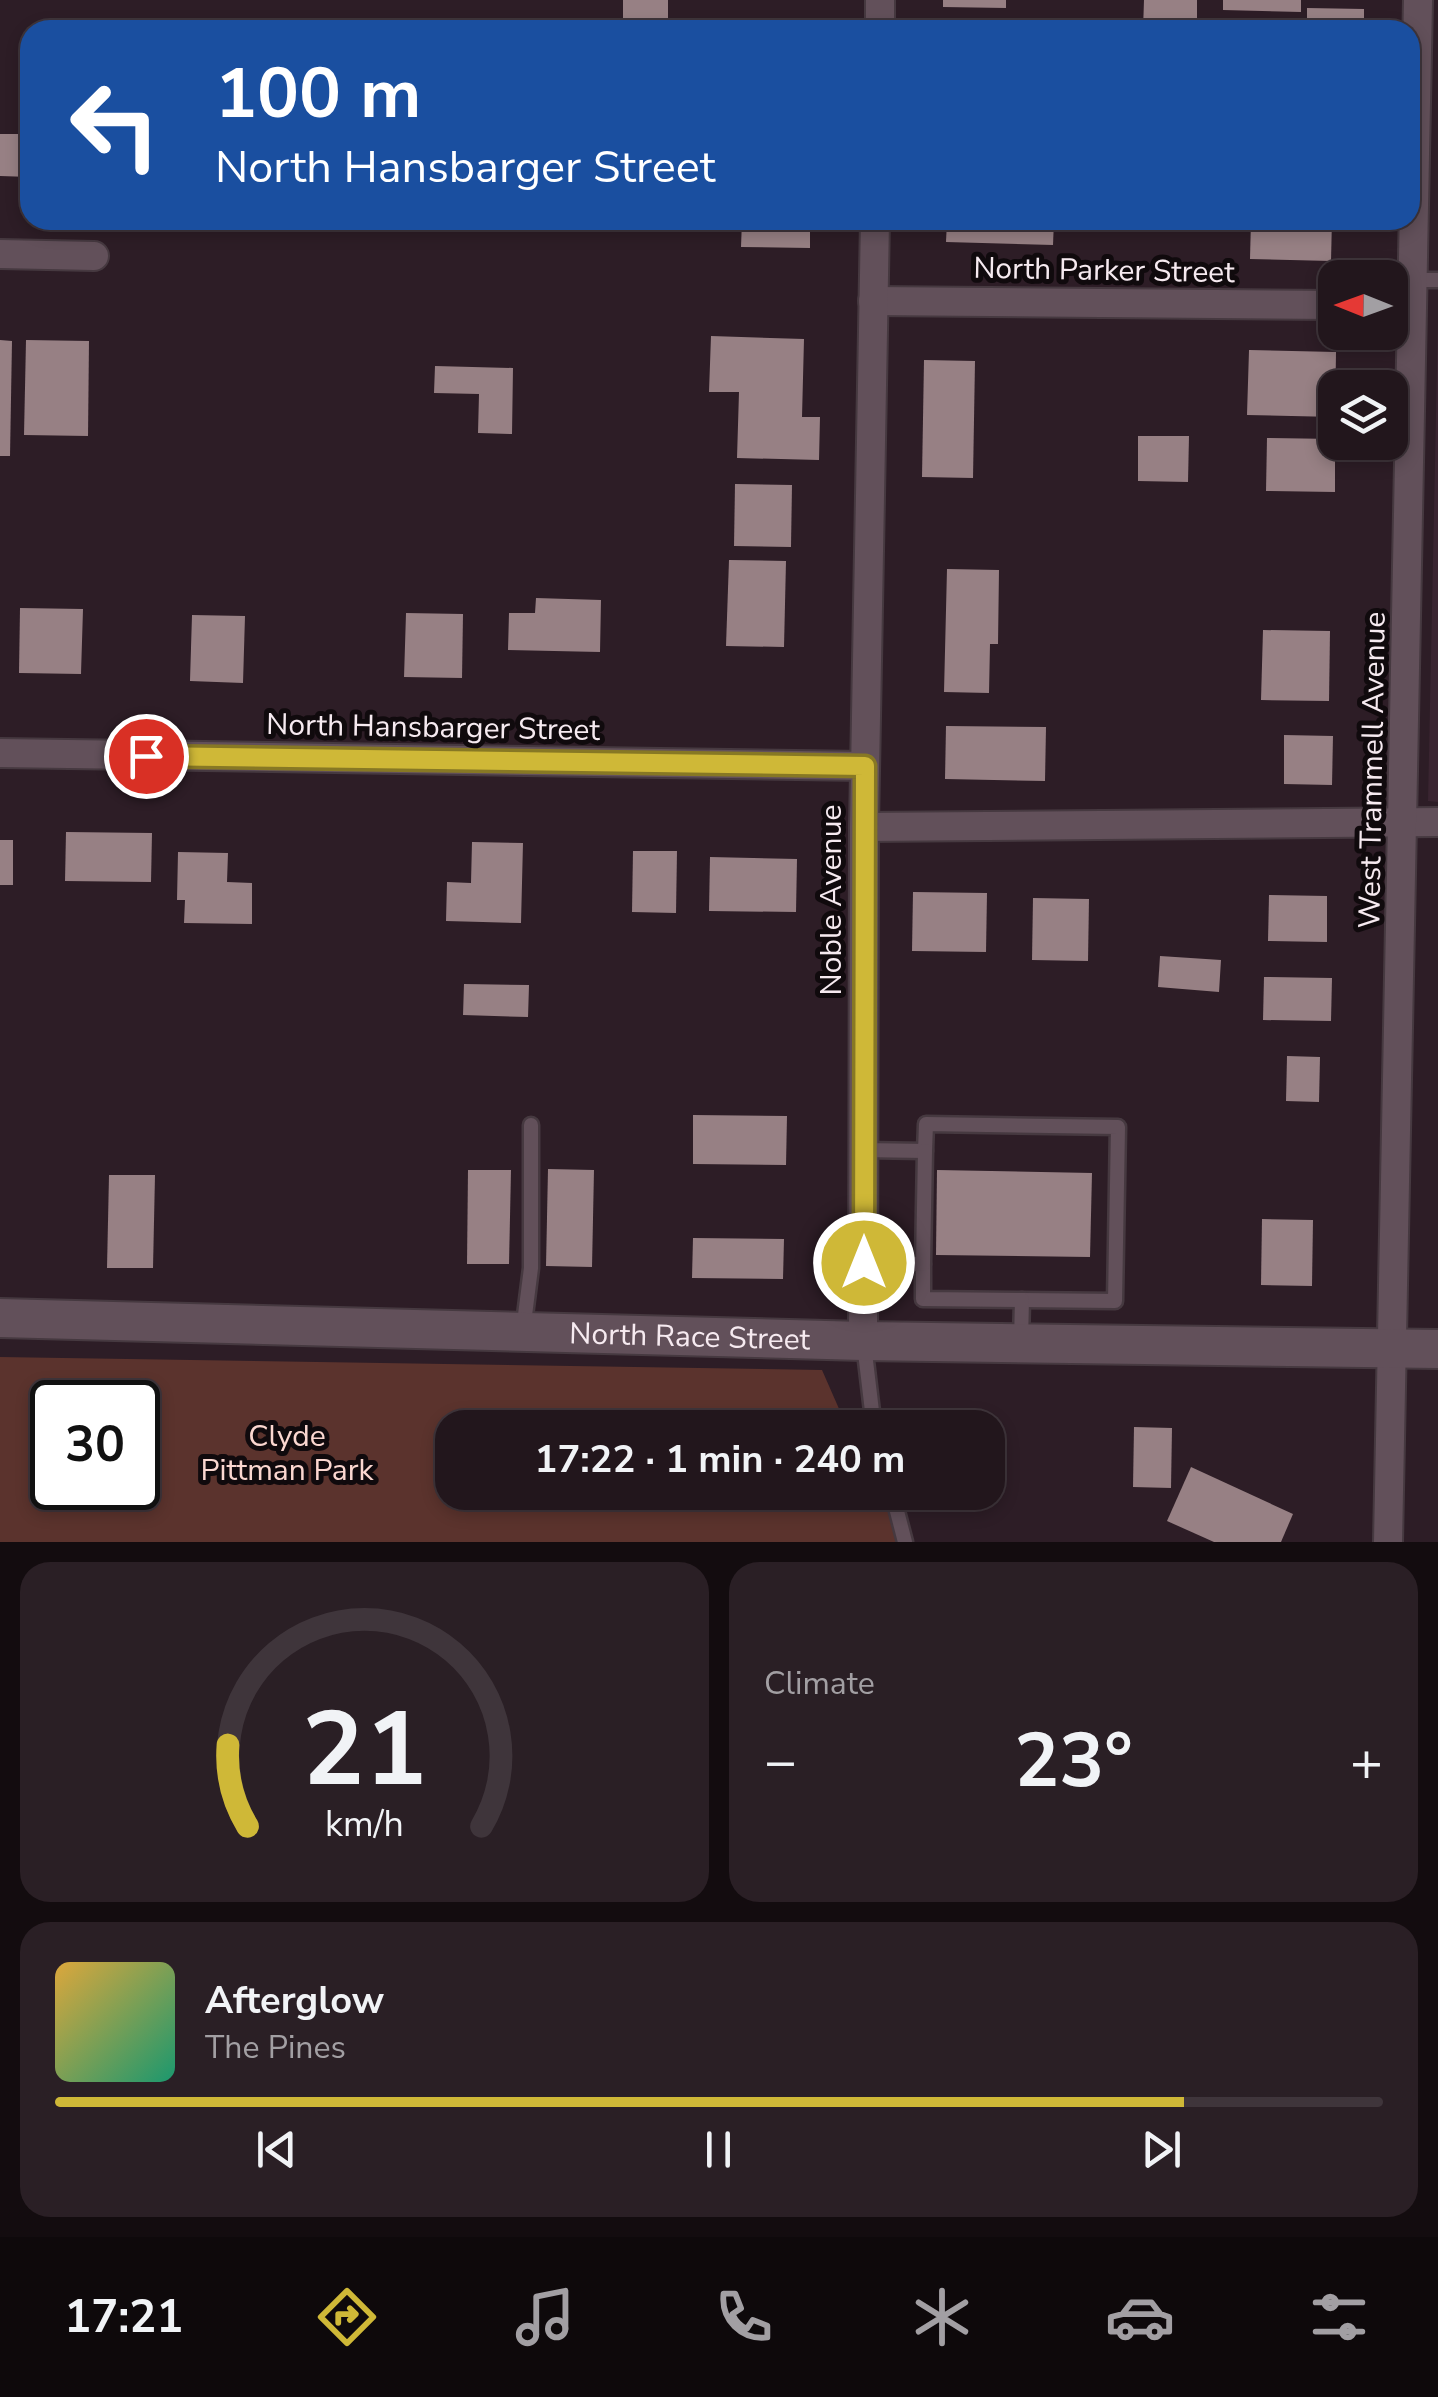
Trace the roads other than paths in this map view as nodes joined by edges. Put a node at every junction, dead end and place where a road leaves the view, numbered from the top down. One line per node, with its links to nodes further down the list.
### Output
1 (1420, 86): 2 (street, West Trammell Avenue)
2 (1420, 201)
3 (875, 230): 8 (street, Noble Avenue)
4 (1418, 230): 7 (street, West Trammell Avenue)
5 (0, 254): 6 (street)
6 (94, 256)
7 (1414, 292): 12 (street, West Trammell Avenue)
8 (873, 300): 9 (street, North Parker Street); 11 (street, Noble Avenue)
9 (1318, 304)
10 (0, 753): 11 (street, North Hansbarger Street)
11 (865, 766): 14 (street, Noble Avenue)
12 (1404, 822): 13 (street); 14 (street); 25 (street, West Trammell Avenue)
13 (1438, 822)
14 (864, 827): 16 (street, Noble Avenue)
15 (531, 1125): 22 (lane)
16 (864, 1150): 17 (lane); 18 (street, Noble Avenue)
17 (925, 1150): 19 (lane); 20 (lane)
18 (864, 1263): 19 (lane); 23 (street, Noble Avenue)
19 (923, 1264): 20 (lane)
20 (1022, 1300): 24 (lane)
21 (0, 1318): 22 (main road, North Race Street)
22 (524, 1332): 23 (main road, North Race Street)
23 (864, 1341): 24 (main road, North Race Street); 27 (lane)
24 (1022, 1343): 25 (main road, North Race Street)
25 (1390, 1348): 26 (main road, North Race Street); 30 (street, West Trammell Avenue)
26 (1438, 1349)
27 (872, 1410)
28 (897, 1510): 29 (lane)
29 (906, 1542)
30 (1388, 1542)

